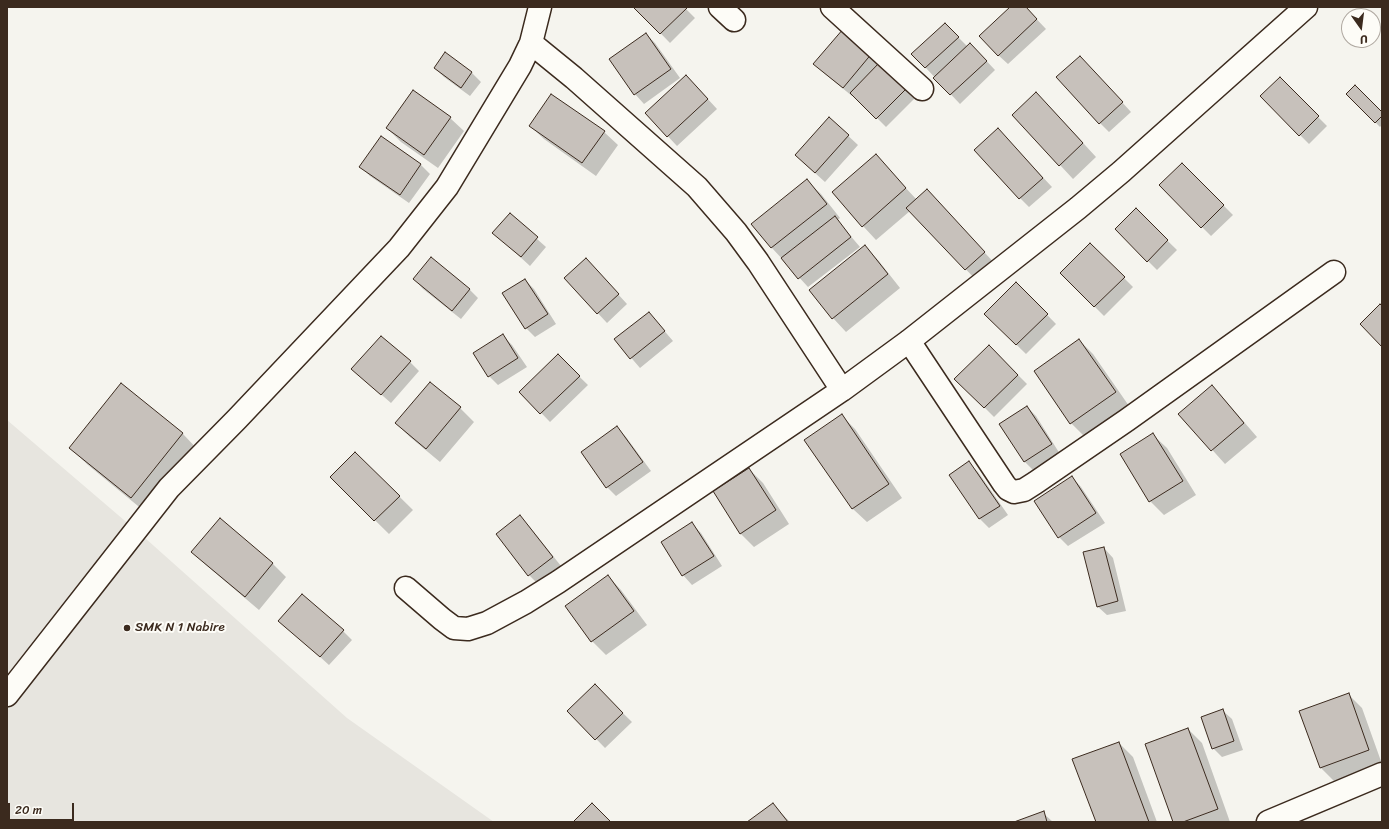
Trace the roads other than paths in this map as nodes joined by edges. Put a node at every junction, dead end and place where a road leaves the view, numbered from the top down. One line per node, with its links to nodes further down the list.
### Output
1 (540, 7): 4 (street)
2 (832, 7): 5 (street)
3 (1306, 7): 7 (street)
4 (531, 43): 8 (street); 10 (street)
5 (922, 89)
6 (1334, 272): 7 (street)
7 (909, 341): 8 (street)
8 (842, 390): 9 (street)
9 (406, 588)
10 (7, 695)
11 (1382, 774): 12 (street)
12 (1268, 822)

